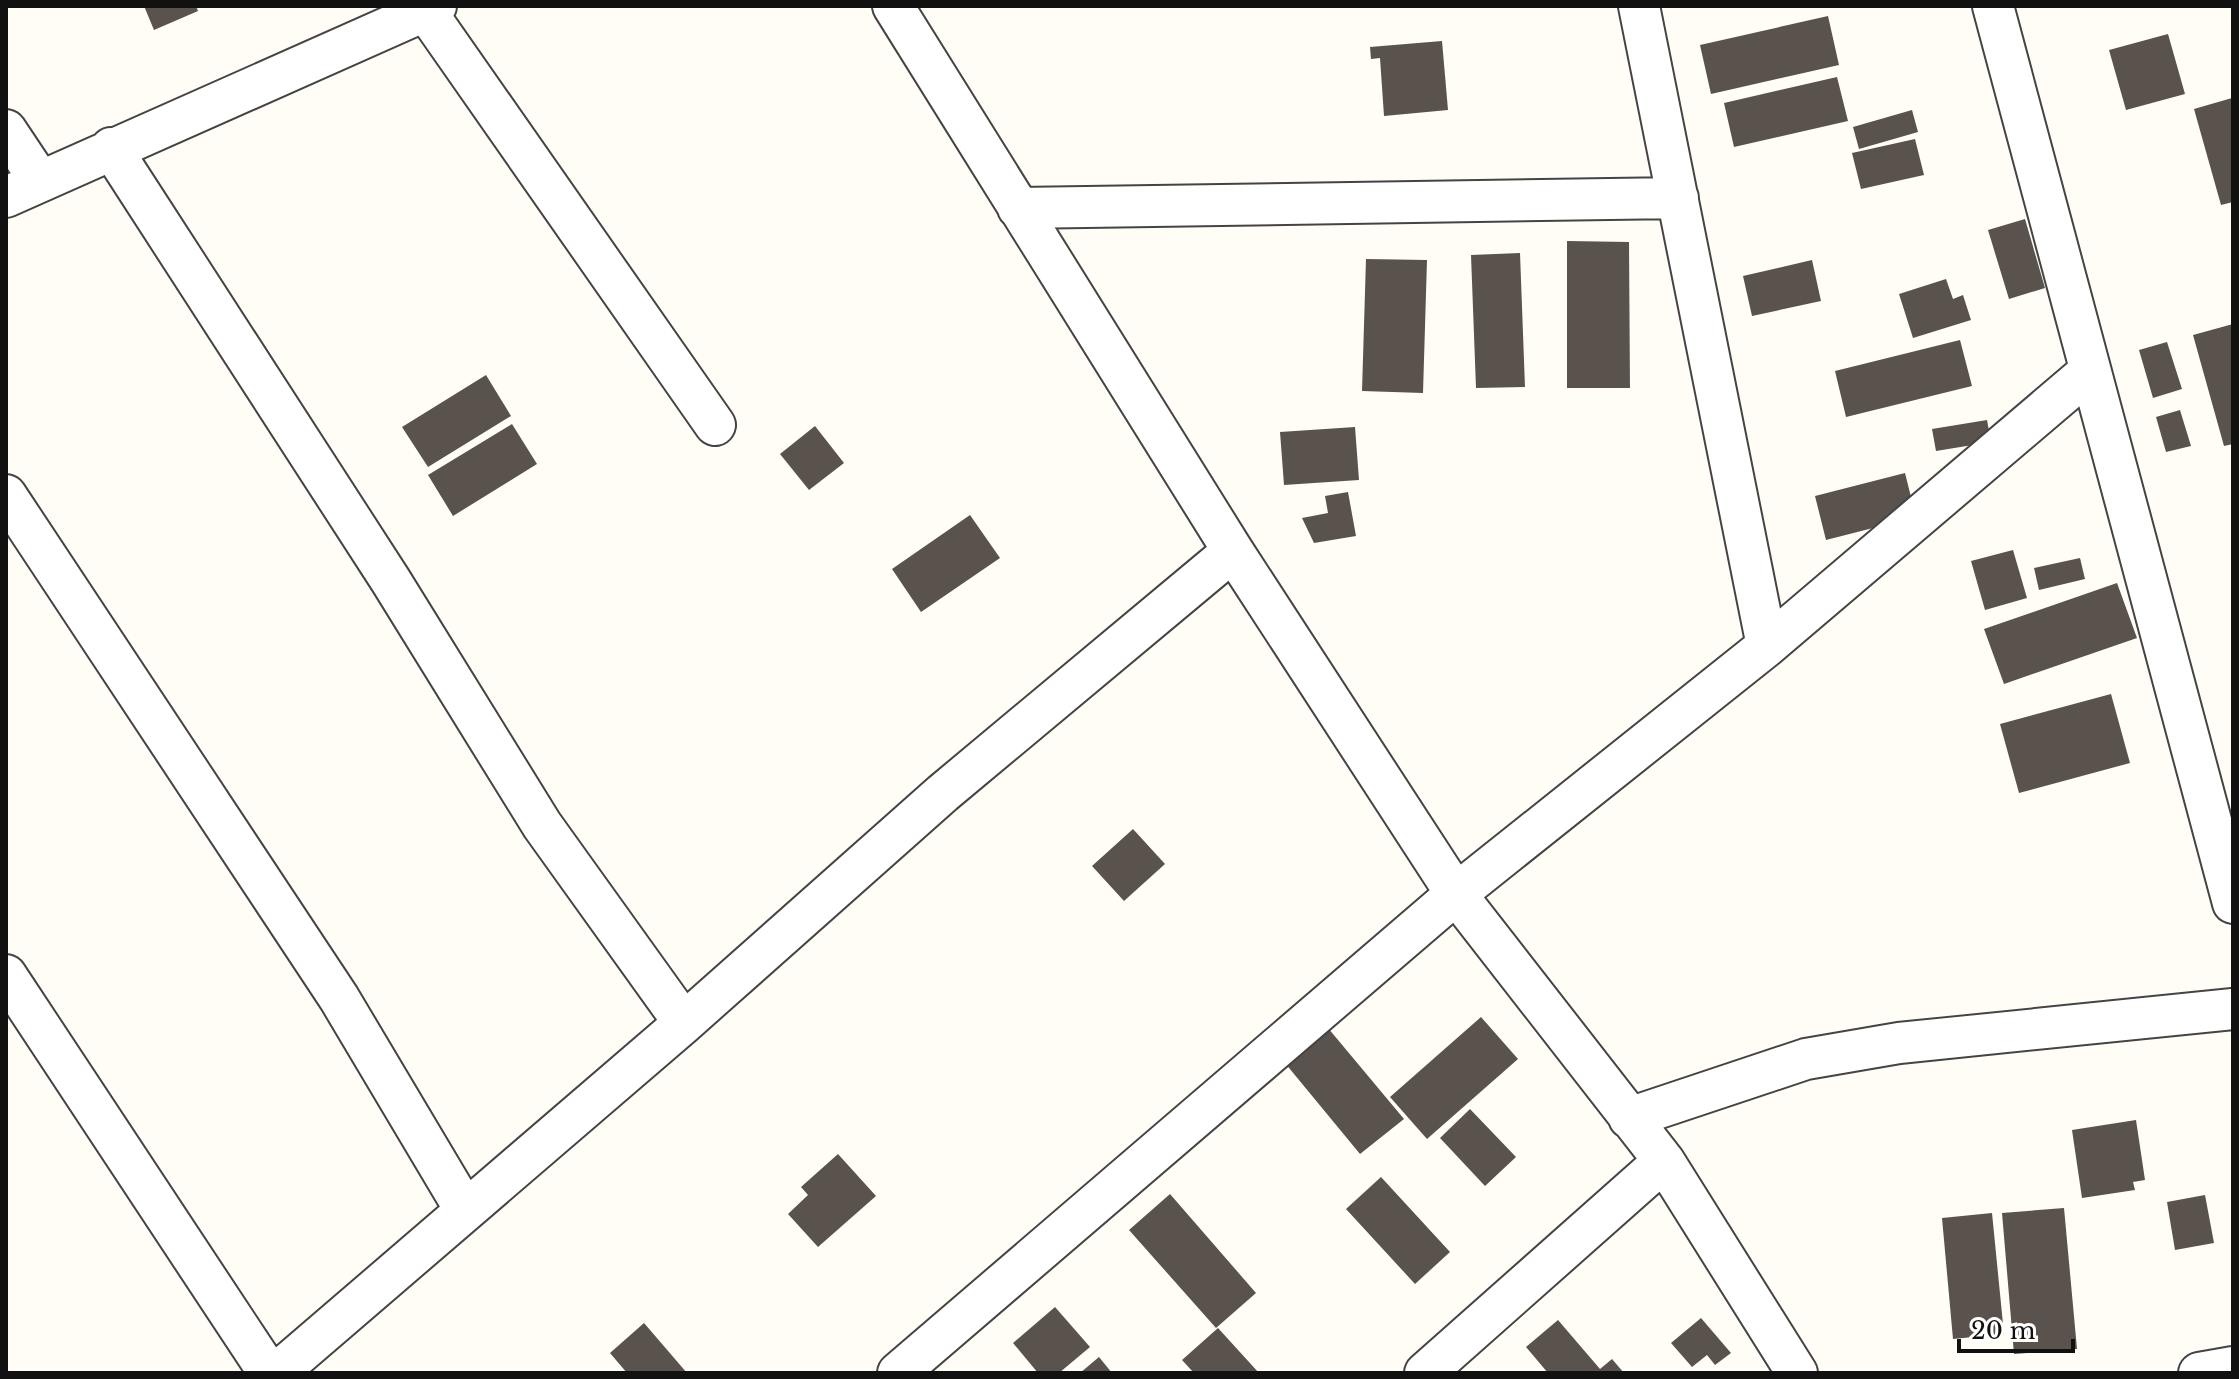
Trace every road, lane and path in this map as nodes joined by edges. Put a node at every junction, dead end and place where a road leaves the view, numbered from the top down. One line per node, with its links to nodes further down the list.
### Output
1 (893, 6): 9 (street)
2 (1639, 6): 8 (street)
3 (1993, 6): 10 (street)
4 (430, 8): 6 (street); 11 (street)
5 (6, 130): 7 (street)
6 (111, 148): 7 (street); 19 (street)
7 (23, 189)
8 (1678, 198): 9 (street); 14 (street)
9 (1018, 208): 13 (street)
10 (2090, 371): 14 (street); 16 (street)
11 (715, 425)
12 (6, 495): 22 (street)
13 (1233, 551): 15 (street); 19 (street)
14 (1767, 646): 15 (street)
15 (1456, 894): 20 (street); 26 (street)
16 (2233, 903)
17 (6, 975): 24 (street)
18 (2233, 1009): 20 (street)
19 (684, 1023): 22 (street)
20 (1629, 1118): 21 (street)
21 (1664, 1161): 27 (street); 28 (street)
22 (464, 1208): 25 (street)
23 (2233, 1367): 29 (street)
24 (269, 1373)
25 (277, 1373)
26 (898, 1373)
27 (1425, 1373)
28 (1797, 1373)
29 (2199, 1373)

